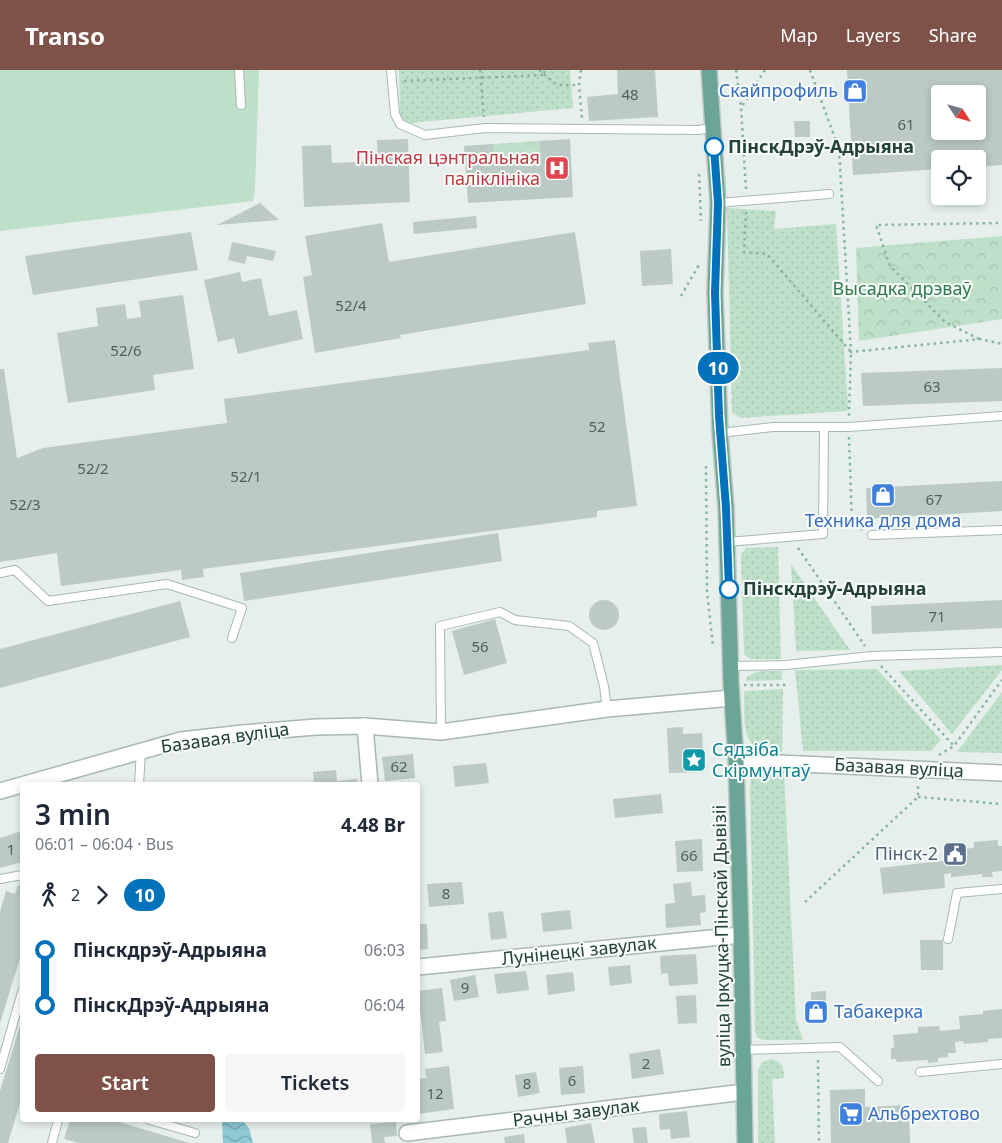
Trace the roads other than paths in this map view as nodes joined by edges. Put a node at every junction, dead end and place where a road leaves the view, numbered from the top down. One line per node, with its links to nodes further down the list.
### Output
1 (239, 70): 4 (lane)
2 (391, 70): 5 (lane)
3 (709, 70): 5 (main road, вуліца Іркуцка-Пінскай Дывізіі)
4 (241, 105)
5 (712, 128): 7 (main road, вуліца Іркуцка-Пінскай Дывізіі)
6 (829, 194): 7 (lane)
7 (718, 203): 10 (main road, вуліца Іркуцка-Пінскай Дывізіі)
8 (1002, 416): 9 (lane)
9 (824, 427): 10 (lane); 13 (lane)
10 (720, 433): 13 (main road, вуліца Іркуцка-Пінскай Дывізіі)
11 (1002, 530): 12 (lane)
12 (872, 535)
13 (727, 542): 17 (main road, вуліца Іркуцка-Пінскай Дывізіі)
14 (0, 573): 15 (lane)
15 (232, 638)
16 (1002, 652): 17 (lane)
17 (732, 666): 18 (main road, вуліца Іркуцка-Пінскай Дывізіі)
18 (732, 698): 19 (street); 23 (main road, вуліца Іркуцка-Пінскай Дывізіі)
19 (607, 709): 21 (street); 21 (lane)
20 (365, 726): 21 (street); 22 (street, Базавая вуліца); 27 (street)
21 (441, 732)
22 (141, 750): 25 (street, Базавая вуліца); 26 (lane)
23 (736, 761): 24 (street, Базавая вуліца); 33 (main road, вуліца Іркуцка-Пінскай Дывізіі)
24 (1002, 773)
25 (31, 782)
26 (139, 782)
27 (370, 782)
28 (20, 785): 29 (street, Базавая вуліца)
29 (0, 791)
30 (20, 874): 31 (lane)
31 (0, 879)
32 (1002, 889): 34 (lane)
33 (741, 935): 35 (street, Лунінецкі завулак); 37 (main road, вуліца Іркуцка-Пінскай Дывізіі)
34 (948, 939)
35 (420, 967)
36 (20, 999): 39 (lane)
37 (743, 1050): 41 (lane); 42 (main road, вуліца Іркуцка-Пінскай Дывізіі)
38 (1002, 1064): 40 (lane)
39 (0, 1069)
40 (920, 1072)
41 (878, 1081)
42 (744, 1092): 45 (street, Рачны завулак); 48 (main road, вуліца Іркуцка-Пінскай Дывізіі)
43 (57, 1122): 47 (lane)
44 (157, 1122): 46 (lane)
45 (407, 1132)
46 (195, 1133)
47 (52, 1143)
48 (745, 1143)

